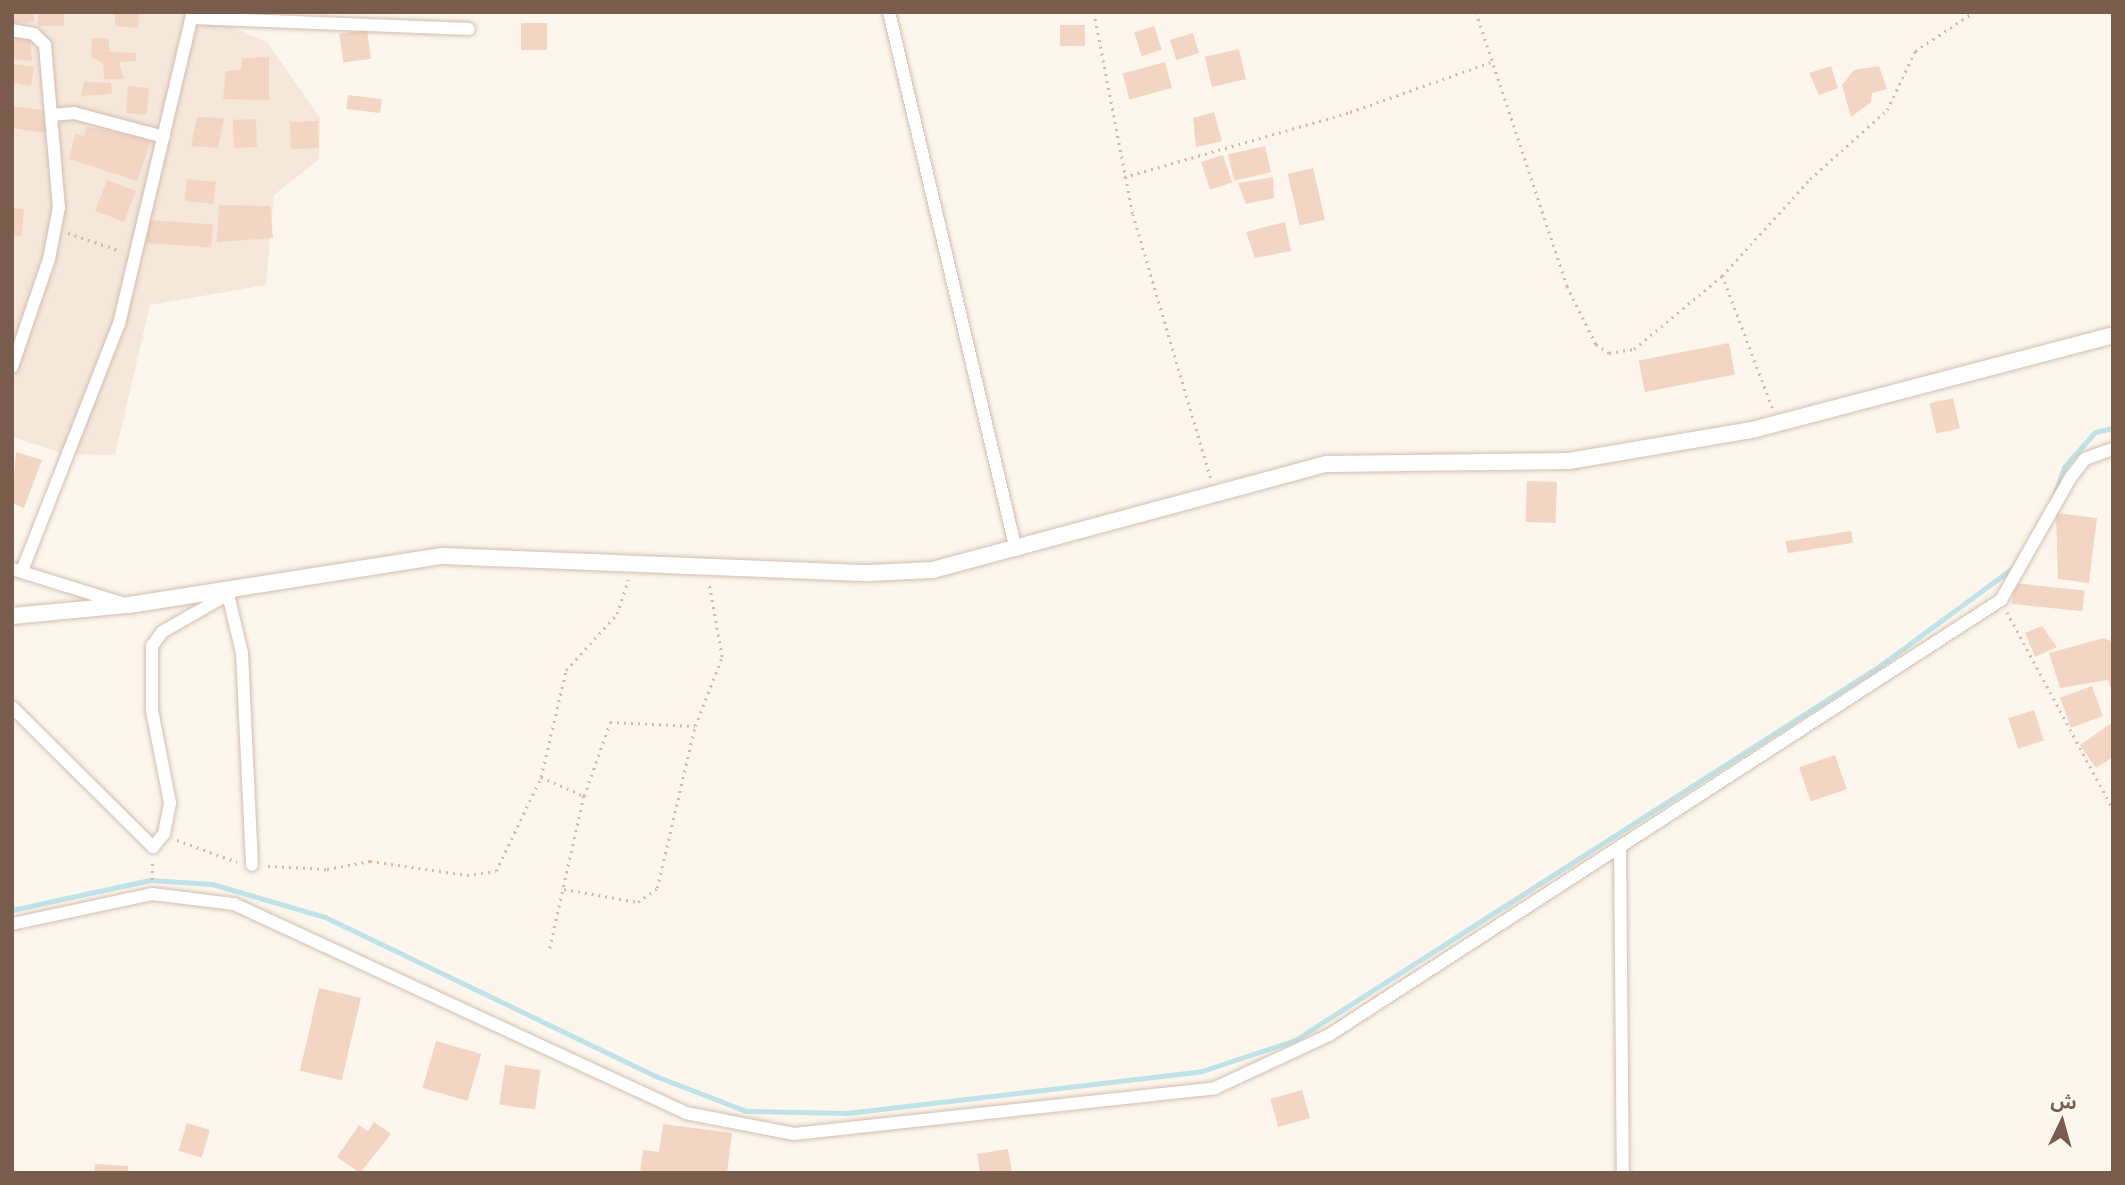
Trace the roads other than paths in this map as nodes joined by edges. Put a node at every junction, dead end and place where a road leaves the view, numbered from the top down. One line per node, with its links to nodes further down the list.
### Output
1 (889, 12): 10 (street)
2 (193, 15): 3 (street); 6 (street)
3 (469, 29)
4 (12, 30): 5 (street)
5 (51, 115): 6 (street); 8 (street)
6 (164, 137): 11 (street)
7 (2113, 335): 10 (street)
8 (12, 367)
9 (2113, 449): 17 (street)
10 (1016, 550): 12 (street)
11 (17, 570): 14 (street)
12 (244, 584): 13 (street); 14 (street)
13 (228, 594): 16 (street); 18 (street)
14 (129, 606): 15 (street)
15 (12, 616)
16 (12, 708)
17 (1620, 846): 19 (street); 20 (street)
18 (252, 865)
19 (12, 924)
20 (1623, 1173)

